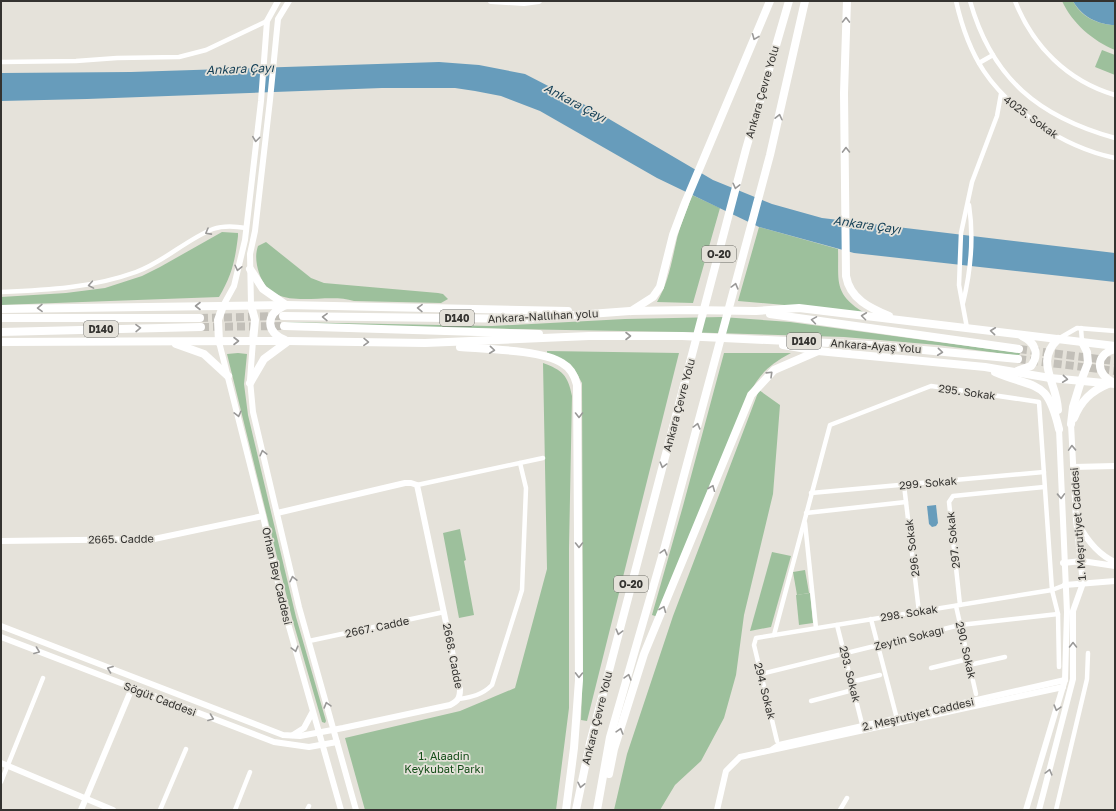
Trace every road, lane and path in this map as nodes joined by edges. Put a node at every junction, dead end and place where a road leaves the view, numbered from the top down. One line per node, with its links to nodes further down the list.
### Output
1 (278, 1): 12 (main road)
2 (289, 1): 22 (main road)
3 (491, 1): 4 (main road)
4 (539, 1)
5 (770, 1): 30 (highway, one-way to 30)
6 (789, 1): 144 (highway, Ankara Çevre Yolu / O-20, one-way to 144)
7 (805, 1): 145 (highway, Ankara Çevre Yolu / O-20, one-way to 7)
8 (847, 1): 35 (highway, one-way to 8)
9 (956, 1): 15 (street, 4025. Sokak)
10 (970, 1): 13 (street)
11 (1015, 1): 17 (street)
12 (267, 21): 14 (street); 21 (main road, one-way to 21)
13 (993, 55): 15 (street); 18 (street)
14 (1, 62)
15 (979, 63): 16 (street, 4025. Sokak)
16 (1001, 94): 19 (street, 4025. Sokak); 20 (street)
17 (1115, 95)
18 (1115, 138)
19 (1115, 158)
20 (969, 203): 25 (street); 25 (street)
21 (246, 228): 22 (main road); 24 (street, one-way to 24); 28 (main road, one-way to 28)
22 (255, 231): 23 (main road)
23 (250, 270): 26 (main road); 27 (highway)
24 (1, 292)
25 (963, 304): 37 (street)
26 (250, 305): 27 (highway); 28 (highway); 45 (highway)
27 (286, 305): 32 (highway, one-way to 27); 46 (highway)
28 (223, 306): 29 (highway, one-way to 29); 49 (highway)
29 (1, 309)
30 (630, 311): 31 (highway, Ankara-Nallıhan yolu / D140); 32 (highway, Ankara-Nallıhan yolu / D140)
31 (756, 311): 35 (highway, one-way to 31); 53 (highway, Ankara-Ayaş Yolu / D140, one-way to 31)
32 (599, 313): 33 (highway, Ankara-Nallıhan yolu / D140, one-way to 33)
33 (283, 316)
34 (1, 318): 40 (highway, D140, one-way to 34)
35 (897, 320): 37 (highway)
36 (284, 326): 42 (highway, Ankara-Nallıhan yolu / D140)
37 (967, 328): 41 (highway, one-way to 37)
38 (1081, 328): 39 (street); 44 (street); 50 (street)
39 (1115, 331)
40 (1, 332)
41 (1017, 334): 44 (highway); 57 (highway)
42 (589, 336): 43 (highway, Ankara-Ayaş Yolu / D140, one-way to 43); 51 (highway)
43 (749, 338): 54 (highway); 55 (highway, Ankara-Ayaş Yolu / D140, one-way to 55)
44 (1058, 339): 50 (highway); 59 (highway)
45 (254, 341): 46 (highway); 49 (highway, one-way to 45); 61 (main road, Orhan Bey Caddesi)
46 (288, 341): 51 (highway, one-way to 51); 61 (highway)
47 (1, 342): 48 (highway)
48 (169, 342): 49 (highway); 58 (highway)
49 (219, 342): 58 (main road, Orhan Bey Caddesi)
50 (1082, 342): 52 (highway); 60 (highway)
51 (425, 343): 143 (highway, one-way to 143)
52 (1115, 348): 62 (highway)
53 (1019, 349)
54 (818, 351): 56 (highway); 146 (highway, one-way to 54)
55 (1018, 359)
56 (985, 367): 57 (highway); 64 (highway)
57 (1012, 372): 59 (highway)
58 (228, 376): 77 (main road, Orhan Bey Caddesi, one-way to 77)
59 (1050, 378): 60 (highway, one-way to 60); 64 (highway)
60 (1081, 381): 62 (highway); 63 (highway)
61 (250, 383): 75 (main road, Orhan Bey Caddesi, one-way to 61)
62 (1113, 384): 63 (highway)
63 (1072, 424): 68 (main road, 1. Meşrutiyet Caddesi, one-way to 63)
64 (1059, 429): 83 (main road, 1. Meşrutiyet Caddesi, one-way to 83)
65 (543, 458): 66 (street)
66 (520, 463): 70 (street); 119 (street)
67 (1115, 466): 68 (main road)
68 (1073, 467): 79 (main road, 1. Meşrutiyet Caddesi)
69 (1044, 472): 71 (street, 299. Sokak); 72 (street, 295. Sokak); 73 (street, 295. Sokak)
70 (417, 485): 75 (main road); 90 (main road, 2668. Cadde)
71 (904, 485): 73 (street, 299. Sokak); 74 (street, 296. Sokak)
72 (1044, 487): 88 (street, 295. Sokak); 89 (street, 297. Sokak)
73 (812, 494): 76 (street, 295. Sokak)
74 (906, 502): 76 (street); 91 (street, 296. Sokak)
75 (277, 513): 100 (main road, Orhan Bey Caddesi, one-way to 75)
76 (806, 513): 78 (street, 295. Sokak)
77 (263, 516): 80 (main road, 2665. Cadde); 121 (main road, Orhan Bey Caddesi, one-way to 121)
78 (805, 519): 97 (street); 98 (street, 295. Sokak)
79 (1076, 520): 81 (main road, 1. Meşrutiyet Caddesi); 82 (main road)
80 (1, 541)
81 (1082, 561): 83 (main road); 84 (main road); 86 (main road, 1. Meşrutiyet Caddesi)
82 (1115, 562)
83 (1063, 563): 87 (main road, 1. Meşrutiyet Caddesi)
84 (1115, 566)
85 (1115, 581): 86 (main road)
86 (1083, 583): 87 (main road); 150 (main road, 1. Meşrutiyet Caddesi, one-way to 86)
87 (1065, 585): 88 (street, 298. Sokak); 113 (main road, 1. Meşrutiyet Caddesi)
88 (1052, 590): 89 (street, 298. Sokak); 92 (street, 295. Sokak)
89 (958, 605): 91 (street, 298. Sokak); 95 (street, 290. Sokak)
90 (444, 612): 100 (street, 2667. Cadde); 119 (main road, 2668. Cadde)
91 (919, 612): 93 (street, 298. Sokak)
92 (1058, 614): 95 (street, Zeytin Sokağı); 108 (street, 295. Sokak)
93 (871, 619): 94 (street, 298. Sokak); 102 (street)
94 (837, 625): 97 (street, 298. Sokak); 104 (street, 293. Sokak)
95 (960, 625): 102 (street, Zeytin Sokağı); 106 (street, 290. Sokak)
96 (1, 626): 126 (main road, Söğüt Caddesi, one-way to 96)
97 (816, 628): 98 (street, 298. Sokak)
98 (774, 635): 101 (street, 298. Sokak)
99 (1, 637): 116 (main road, Söğüt Caddesi, one-way to 116)
100 (309, 641): 124 (main road, Orhan Bey Caddesi, one-way to 100)
101 (754, 641): 110 (street, 294. Sokak)
102 (878, 645): 104 (street, Zeytin Sokağı); 122 (street)
103 (1088, 653): 151 (street)
104 (844, 654): 110 (street, Zeytin Sokağı); 114 (street, 293. Sokak)
105 (1005, 657): 107 (street)
106 (968, 659): 107 (street, 290. Sokak); 109 (street)
107 (969, 665): 118 (street, 290. Sokak)
108 (1059, 667)
109 (931, 668)
110 (761, 674): 127 (street, 294. Sokak)
111 (880, 675): 114 (street)
112 (43, 678): 132 (street)
113 (1066, 680): 115 (main road, 1. Meşrutiyet Caddesi); 131 (main road, 2. Meşrutiyet Caddesi)
114 (852, 682): 117 (street, 293. Sokak)
115 (1063, 687): 131 (main road, 2. Meşrutiyet Caddesi); 149 (main road, 1. Meşrutiyet Caddesi, one-way to 149)
116 (132, 688): 129 (main road, Söğüt Caddesi, one-way to 129); 135 (main road)
117 (853, 690): 120 (street); 123 (street, 293. Sokak)
118 (976, 694)
119 (459, 699): 124 (main road, 2668. Cadde)
120 (811, 701)
121 (312, 711): 125 (main road, Orhan Bey Caddesi); 126 (main road)
122 (896, 715)
123 (862, 724)
124 (333, 728): 125 (main road, 2668. Cadde); 128 (main road, Orhan Bey Caddesi)
125 (318, 732): 126 (main road, Söğüt Caddesi); 129 (main road, Orhan Bey Caddesi)
126 (290, 736)
127 (777, 740)
128 (337, 742): 129 (main road, Söğüt Caddesi); 142 (main road, Orhan Bey Caddesi)
129 (322, 746): 141 (main road, Orhan Bey Caddesi)
130 (186, 749): 139 (street)
131 (772, 750): 147 (main road, 2. Meşrutiyet Caddesi)
132 (4, 764): 134 (street); 135 (main road)
133 (250, 772): 140 (street)
134 (1, 782)
135 (86, 798): 137 (main road); 138 (main road)
136 (847, 798): 148 (street)
137 (81, 810)
138 (114, 810)
139 (160, 810)
140 (235, 810)
141 (341, 810)
142 (356, 810)
143 (566, 810)
144 (576, 810)
145 (597, 810)
146 (601, 810)
147 (717, 810)
148 (840, 810)
149 (1026, 810)
150 (1039, 810)
151 (1056, 810)

